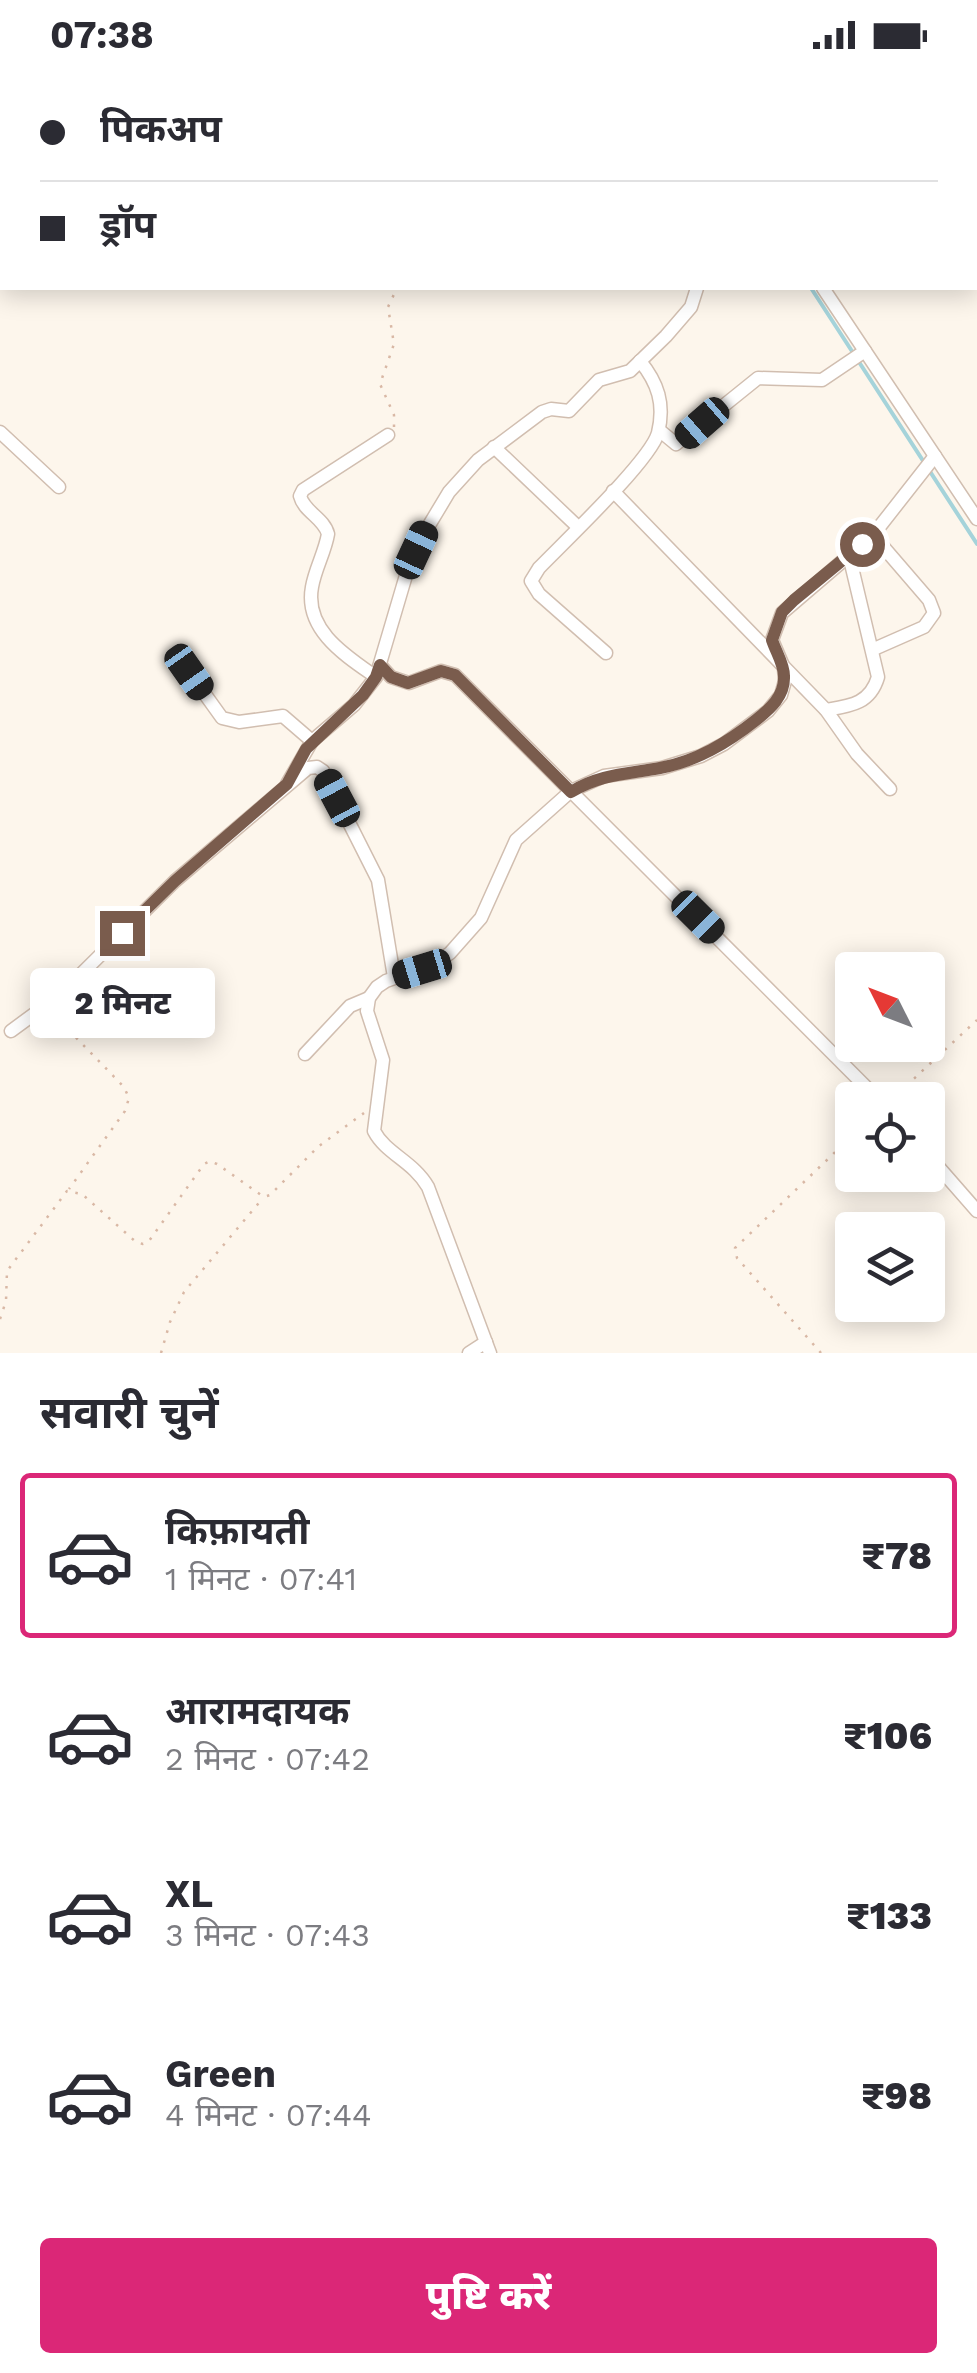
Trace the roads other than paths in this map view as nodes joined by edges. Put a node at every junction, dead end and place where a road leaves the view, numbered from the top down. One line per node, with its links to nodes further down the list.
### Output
1 (0, 70): 2 (street)
2 (0, 80)
3 (695, 290): 6 (street)
4 (824, 290): 5 (street)
5 (860, 356): 7 (street); 11 (street)
6 (640, 360): 7 (street); 10 (street)
7 (659, 430): 13 (street)
8 (0, 432): 12 (street)
9 (388, 435): 21 (street)
10 (494, 447): 15 (street); 21 (street)
11 (933, 459): 14 (street); 16 (street)
12 (59, 487)
13 (613, 491): 15 (street); 20 (street)
14 (977, 520)
15 (578, 527): 19 (street)
16 (872, 536): 17 (street); 18 (street)
17 (849, 554): 18 (street); 20 (street)
18 (874, 649): 23 (street)
19 (606, 653)
20 (784, 668): 23 (street); 27 (street)
21 (378, 671): 24 (street); 27 (street)
22 (189, 672): 24 (street)
23 (826, 710): 26 (street)
24 (312, 741): 25 (street)
25 (287, 784): 28 (street); 30 (street)
26 (890, 789)
27 (571, 792): 28 (street); 32 (street)
28 (394, 977): 29 (street)
29 (369, 998): 31 (street); 35 (street)
30 (11, 1031)
31 (305, 1054)
32 (861, 1082)
33 (945, 1174): 34 (street)
34 (977, 1212)
35 (488, 1348): 36 (street)
36 (468, 1353)

